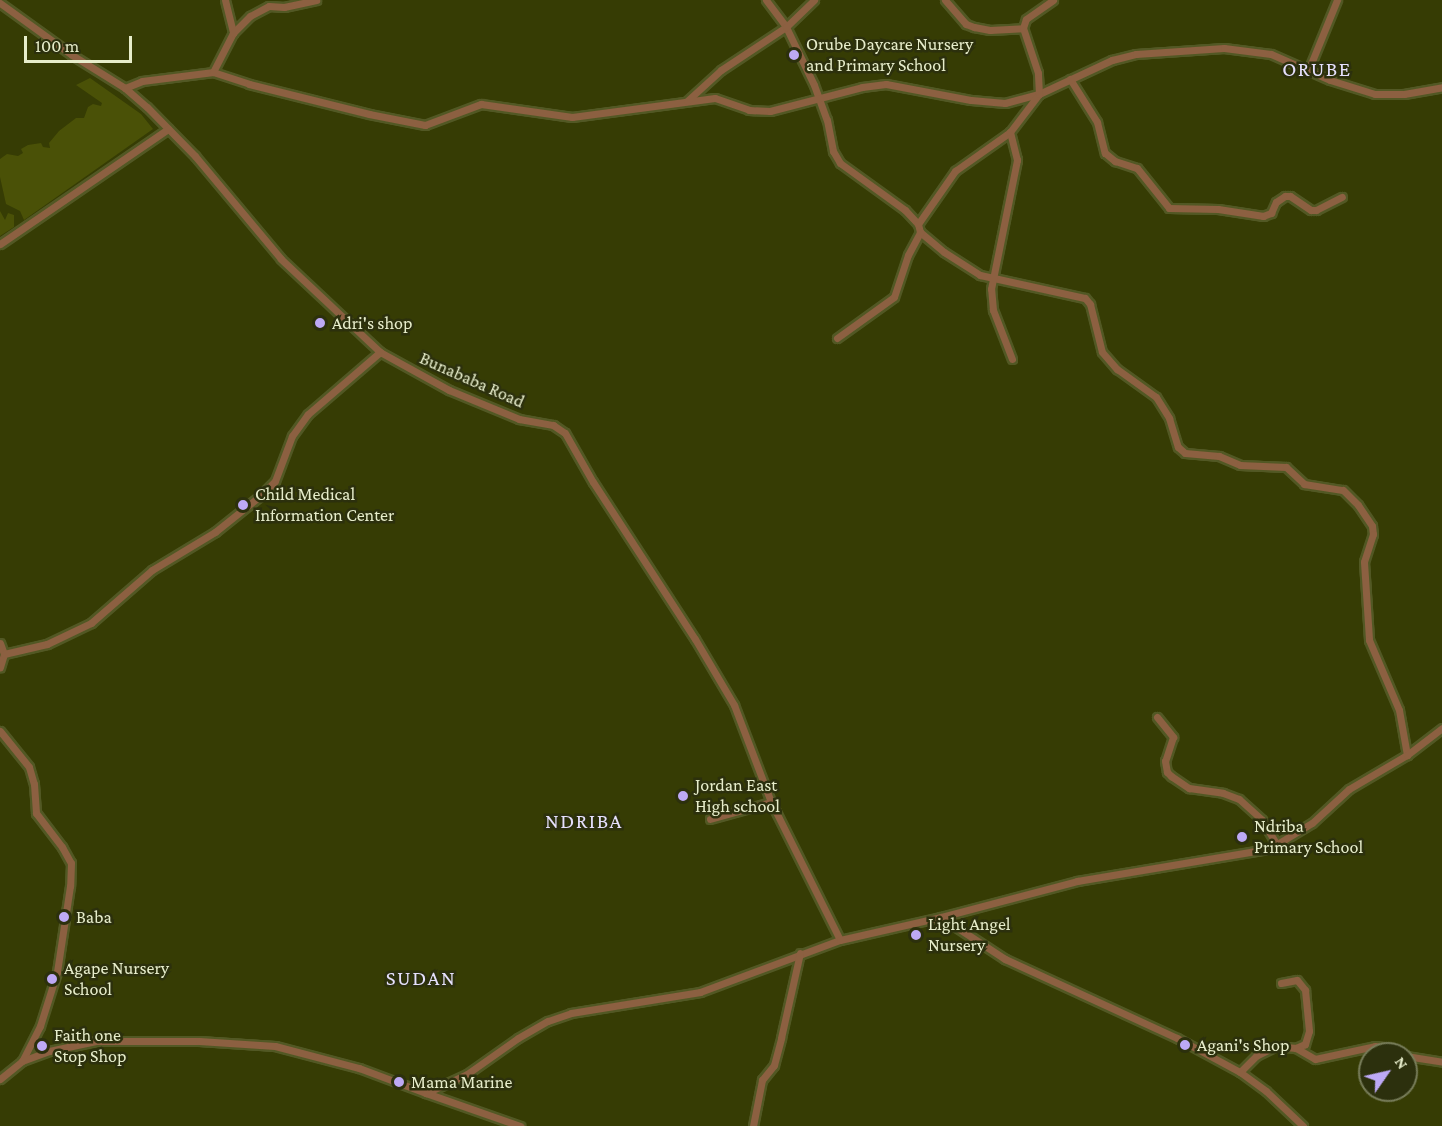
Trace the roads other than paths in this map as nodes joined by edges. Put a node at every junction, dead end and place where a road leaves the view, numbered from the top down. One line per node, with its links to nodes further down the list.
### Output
1 (225, 0): 11 (street)
2 (315, 0): 11 (street)
3 (766, 0): 9 (street)
4 (814, 0): 9 (street)
5 (945, 0): 10 (street)
6 (1337, 0): 12 (street)
7 (1050, 1): 10 (street)
8 (0, 3): 16 (street, Bunababa Road)
9 (786, 27): 18 (street); 19 (street)
10 (1023, 28): 17 (street)
11 (233, 33): 13 (street)
12 (1308, 71): 14 (street); 15 (street)
13 (213, 72): 16 (street); 19 (street)
14 (1070, 79): 17 (street); 22 (street)
15 (1442, 87)
16 (124, 88): 20 (street, Bunababa Road)
17 (1039, 94): 18 (street); 21 (street)
18 (820, 100): 19 (street); 23 (street)
19 (687, 101)
20 (168, 129): 24 (street); 27 (street, Bunababa Road)
21 (1011, 132): 23 (street); 25 (street)
22 (1342, 197)
23 (919, 228): 25 (street); 26 (street)
24 (0, 244)
25 (993, 280): 28 (street); 35 (street)
26 (837, 338)
27 (380, 352): 30 (street); 36 (street, Bunababa Road)
28 (1012, 359)
29 (0, 643): 30 (street)
30 (4, 654): 31 (street)
31 (0, 667)
32 (1157, 717): 38 (street)
33 (1442, 728): 35 (street)
34 (0, 731): 46 (street)
35 (1407, 755): 38 (street)
36 (771, 802): 37 (street); 40 (street, Bunababa Road)
37 (710, 819)
38 (1277, 845): 39 (street)
39 (941, 916): 40 (street); 48 (street)
40 (840, 940): 41 (street)
41 (800, 953): 50 (street); 52 (street)
42 (1281, 983): 43 (street)
43 (1296, 1048): 44 (street); 48 (street)
44 (1358, 1050)
45 (1418, 1058): 47 (street)
46 (22, 1061): 49 (street); 50 (street)
47 (1442, 1062)
48 (1240, 1072): 53 (street)
49 (0, 1079)
50 (426, 1093): 51 (street)
51 (520, 1126)
52 (753, 1126)
53 (1303, 1126)

